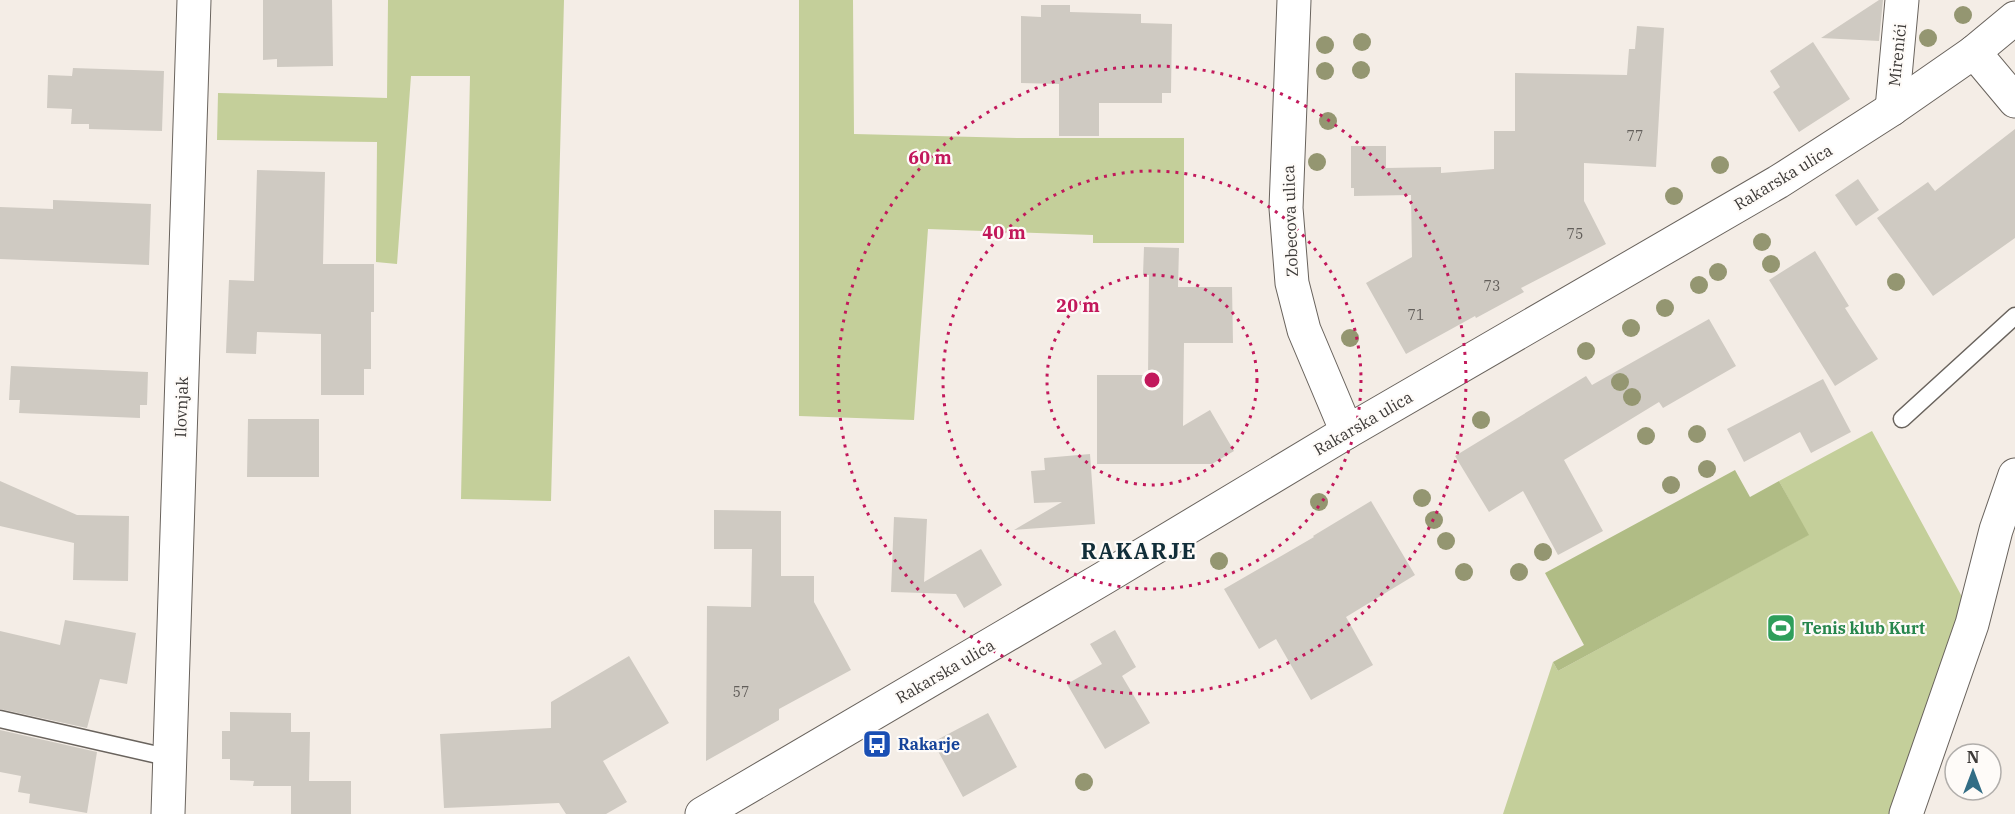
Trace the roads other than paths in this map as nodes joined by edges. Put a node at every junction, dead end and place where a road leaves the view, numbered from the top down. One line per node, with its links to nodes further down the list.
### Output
1 (194, 0): 13 (street, Ilovnjak)
2 (1294, 0): 10 (street, Zobecova ulica)
3 (1902, 0): 7 (street, Mirenići)
4 (2015, 18): 5 (street, Rakarska ulica)
5 (1974, 52): 6 (street); 7 (street, Rakarska ulica)
6 (2015, 101)
7 (1892, 109): 10 (street, Rakarska ulica)
8 (2015, 316): 9 (lane)
9 (1902, 419)
10 (1347, 432): 15 (street, Rakarska ulica)
11 (2015, 475): 16 (street)
12 (0, 719): 13 (lane)
13 (171, 758): 14 (street, Ilovnjak)
14 (168, 814)
15 (702, 814)
16 (1906, 814)

